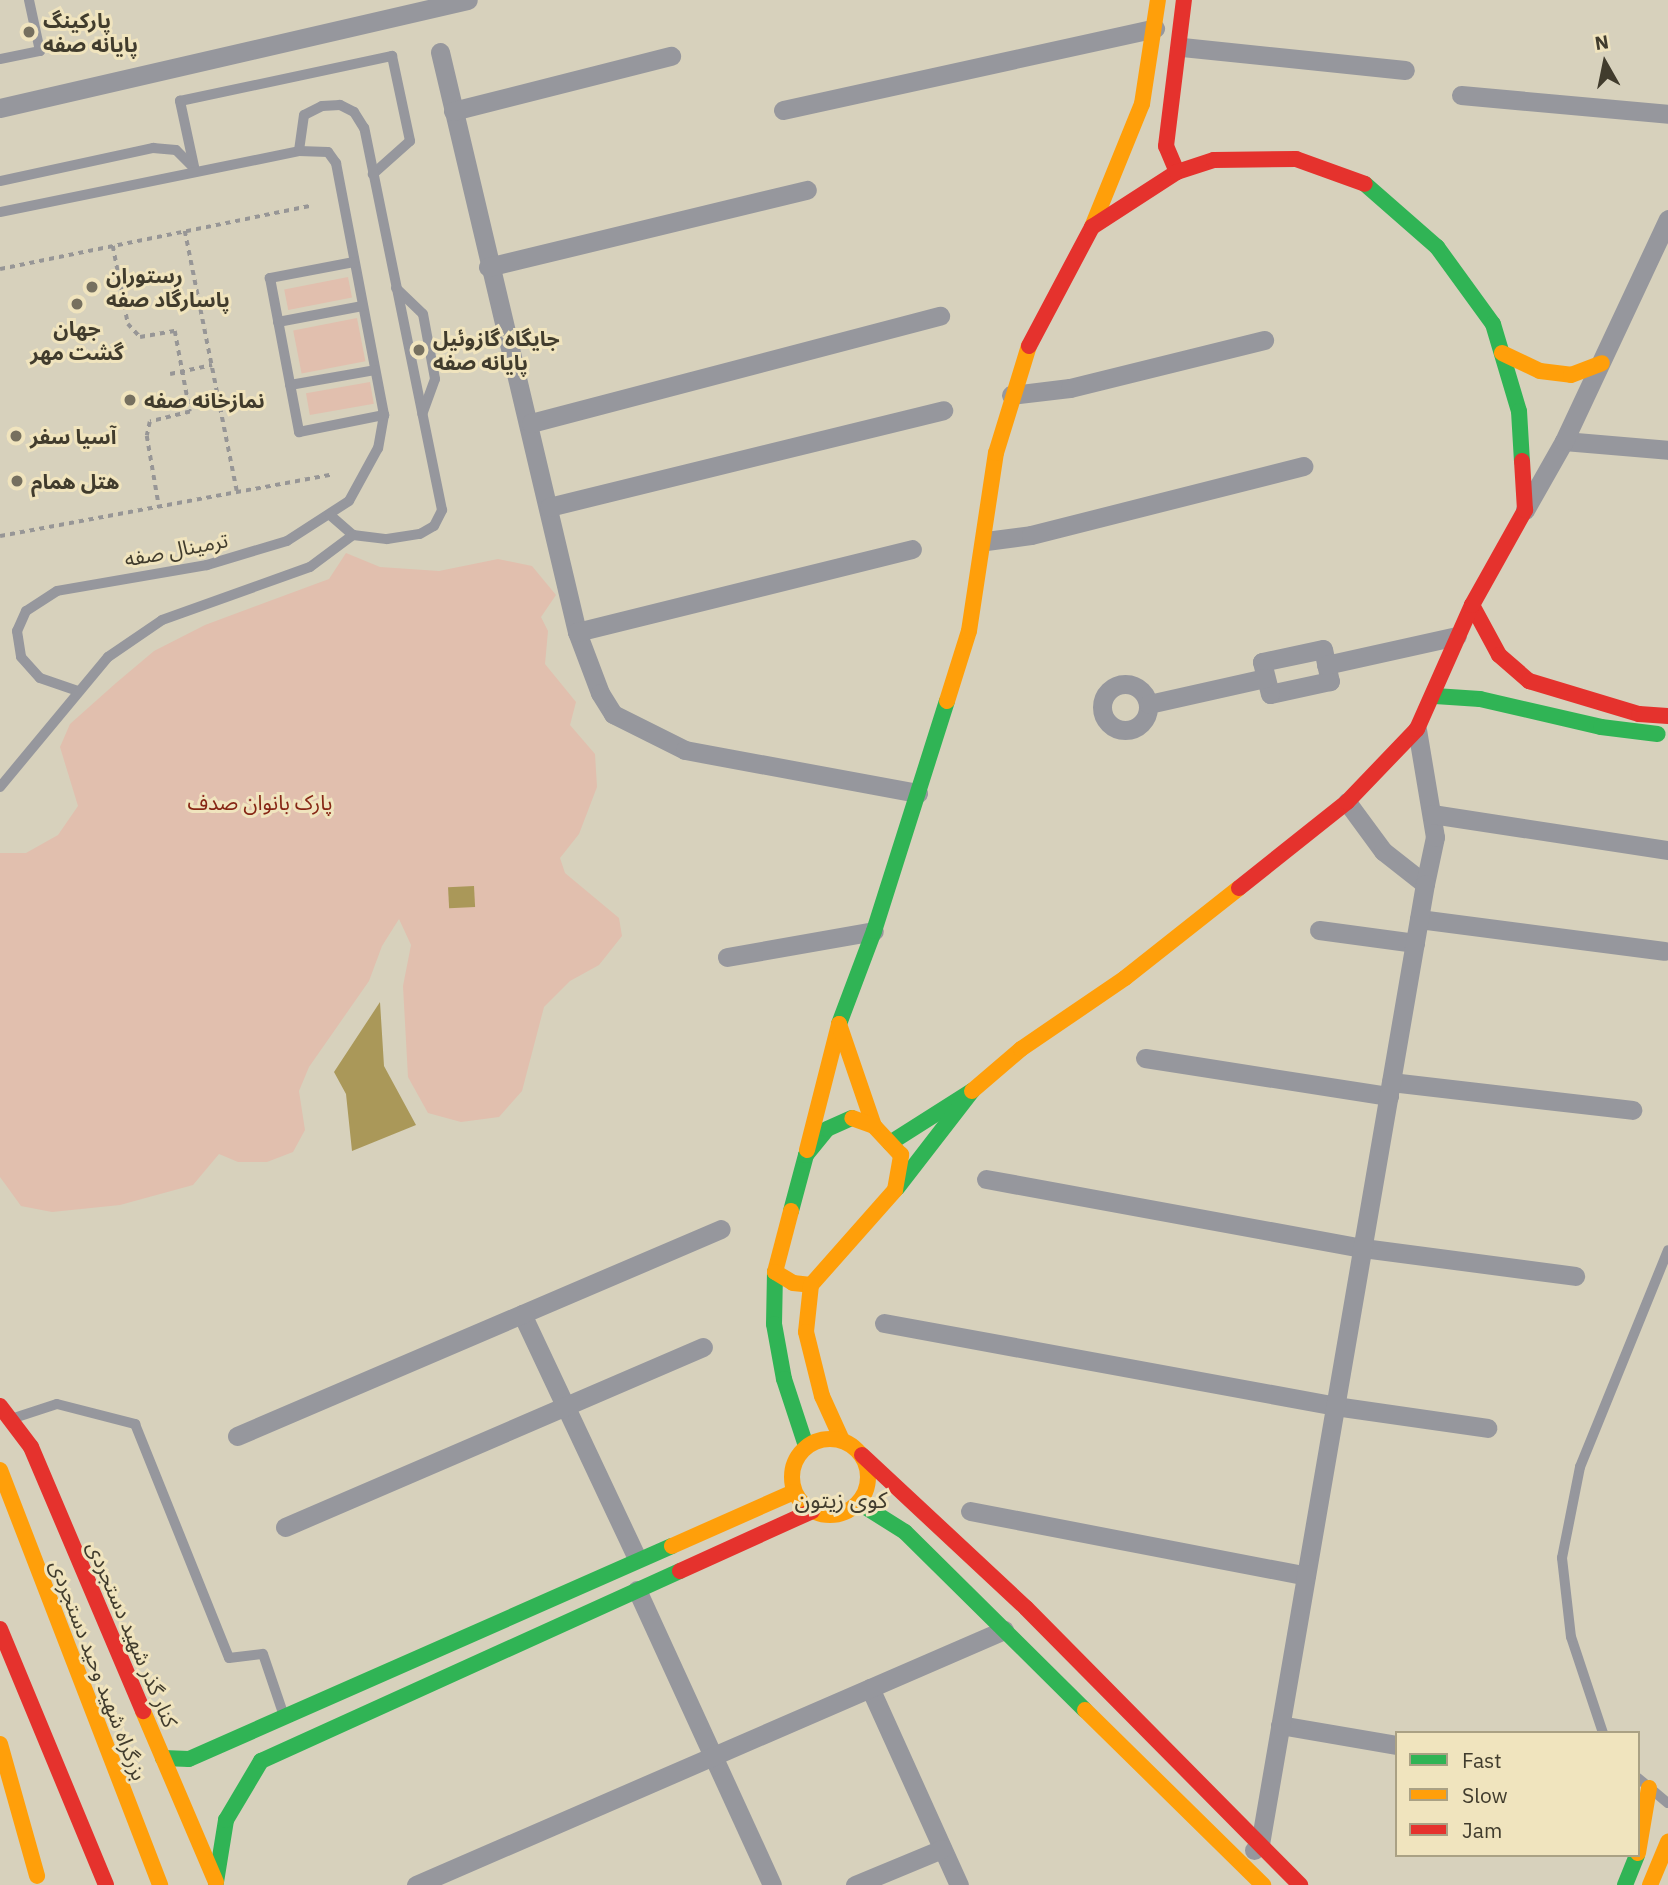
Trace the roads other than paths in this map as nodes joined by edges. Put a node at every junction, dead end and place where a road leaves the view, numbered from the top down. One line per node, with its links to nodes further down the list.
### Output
1 (29, 0): 9 (lane)
2 (468, 0): 12 (street)
3 (1158, 0): 5 (main road)
4 (1184, 0): 6 (main road)
5 (1155, 28): 13 (street); 24 (main road)
6 (1182, 47): 10 (street); 18 (main road)
7 (440, 51): 14 (street)
8 (671, 56): 14 (street)
9 (0, 59)
10 (1405, 70)
11 (1461, 95): 15 (street)
12 (0, 108)
13 (783, 110)
14 (453, 111): 26 (street)
15 (1668, 114)
16 (299, 151): 17 (lane, ترمینال صفه); 19 (lane); 25 (lane, ترمینال صفه)
17 (195, 171): 19 (lane); 20 (lane); 22 (lane, ترمینال صفه)
18 (1177, 172): 24 (main road); 32 (main road)
19 (373, 174): 27 (lane)
20 (0, 181)
21 (807, 190): 26 (street)
22 (0, 212)
23 (1668, 219): 33 (street)
24 (1092, 227): 36 (main road)
25 (354, 262): 28 (lane, ترمینال صفه); 30 (lane)
26 (488, 267): 40 (street)
27 (396, 288): 38 (lane); 38 (lane)
28 (363, 306): 30 (lane); 34 (lane, ترمینال صفه)
29 (940, 316): 40 (street)
30 (278, 322): 35 (lane)
31 (1264, 340): 36 (street)
32 (1502, 353): 33 (main road); 45 (main road)
33 (1602, 363): 41 (street)
34 (375, 370): 35 (lane); 39 (lane, ترمینال صفه)
35 (290, 385): 39 (lane)
36 (1011, 395): 48 (main road)
37 (943, 410): 44 (street)
38 (421, 414): 47 (lane)
39 (384, 415): 46 (lane, ترمینال صفه)
40 (531, 423): 44 (street)
41 (1564, 441): 42 (street); 45 (street)
42 (1668, 450)
43 (1303, 466): 48 (street)
44 (549, 507): 51 (street)
45 (1525, 510): 50 (main road)
46 (330, 515): 47 (lane); 55 (lane, ترمینال صفه)
47 (354, 535): 55 (lane)
48 (986, 541): 62 (main road)
49 (912, 548): 51 (street)
50 (1472, 605): 52 (main road); 58 (main road)
51 (577, 632): 62 (street)
52 (1457, 636): 53 (street); 56 (main road)
53 (1326, 665): 54 (street); 54 (street)
54 (1265, 678): 57 (street)
55 (78, 691): 61 (lane)
56 (1435, 696): 59 (main road); 60 (main road)
57 (1149, 704)
58 (1668, 716)
59 (1418, 729): 63 (main road); 64 (street)
60 (1668, 735)
61 (0, 787)
62 (918, 793): 69 (main road)
63 (1347, 802): 66 (street); 76 (main road)
64 (1432, 814): 65 (street); 66 (street)
65 (1668, 850)
66 (1426, 884): 67 (street)
67 (1419, 919): 70 (street); 71 (street)
68 (1319, 930): 70 (street)
69 (874, 931): 72 (street); 73 (main road)
70 (1415, 943): 75 (street)
71 (1664, 951)
72 (727, 957)
73 (839, 1024): 78 (main road); 80 (main road)
74 (1145, 1058): 75 (street)
75 (1390, 1089): 77 (street); 84 (street)
76 (972, 1091): 79 (main road); 82 (main road)
77 (1632, 1110)
78 (874, 1126): 79 (main road); 80 (main road)
79 (890, 1143): 82 (main road)
80 (806, 1155): 86 (main road)
81 (986, 1179): 84 (street)
82 (895, 1190): 88 (main road)
83 (721, 1229): 89 (street)
84 (1363, 1248): 87 (street); 93 (street)
85 (1668, 1250): 115 (lane)
86 (775, 1272): 88 (main road); 99 (main road)
87 (1575, 1276)
88 (811, 1285): 98 (main road)
89 (522, 1314): 94 (street); 97 (street)
90 (884, 1323): 93 (street)
91 (703, 1347): 94 (street)
92 (0, 1406): 95 (main road, کنار گذر شهید دستجردی)
93 (1335, 1406): 96 (street); 108 (street)
94 (565, 1408): 106 (street); 107 (street)
95 (14, 1418): 113 (lane); 120 (main road, کنار گذر شهید دستجردی)
96 (1487, 1427)
97 (237, 1436)
98 (842, 1440): 99 (main road); 100 (main road)
99 (806, 1446): 102 (main road)
100 (862, 1455): 103 (main road); 126 (main road)
101 (0, 1470): 133 (main road, بزرگراه شهید وحید دستجردی)
102 (794, 1492): 104 (main road); 107 (main road)
103 (859, 1503): 104 (main road); 111 (main road)
104 (812, 1511): 109 (main road)
105 (970, 1511): 108 (street)
106 (285, 1527)
107 (637, 1558): 113 (main road)
108 (1306, 1576): 114 (street)
109 (637, 1590): 117 (main road); 119 (street)
110 (0, 1629): 132 (main road)
111 (1004, 1630): 112 (street); 129 (main road)
112 (870, 1688): 119 (street); 127 (street)
113 (283, 1715): 117 (main road); 120 (main road)
114 (1280, 1725): 118 (street); 126 (street)
115 (1602, 1731)
116 (0, 1744): 130 (main road)
117 (297, 1745): 131 (main road)
118 (1395, 1745)
119 (714, 1756): 134 (street); 135 (street)
120 (163, 1758): 131 (main road, کنار گذر شهید دستجردی)
121 (1644, 1783): 123 (lane); 124 (main road)
122 (0, 1794): 130 (main road)
123 (1668, 1803)
124 (1640, 1830)
125 (1668, 1842): 141 (main road)
126 (1260, 1844): 129 (street); 139 (main road)
127 (942, 1849): 136 (street); 137 (street)
128 (1637, 1857): 140 (main road)
129 (1241, 1864): 138 (main road)
130 (39, 1881)
131 (216, 1883)
132 (106, 1885)
133 (160, 1885)
134 (416, 1885)
135 (772, 1885)
136 (855, 1885)
137 (958, 1885)
138 (1263, 1885)
139 (1300, 1885)
140 (1625, 1885)
141 (1650, 1885)

